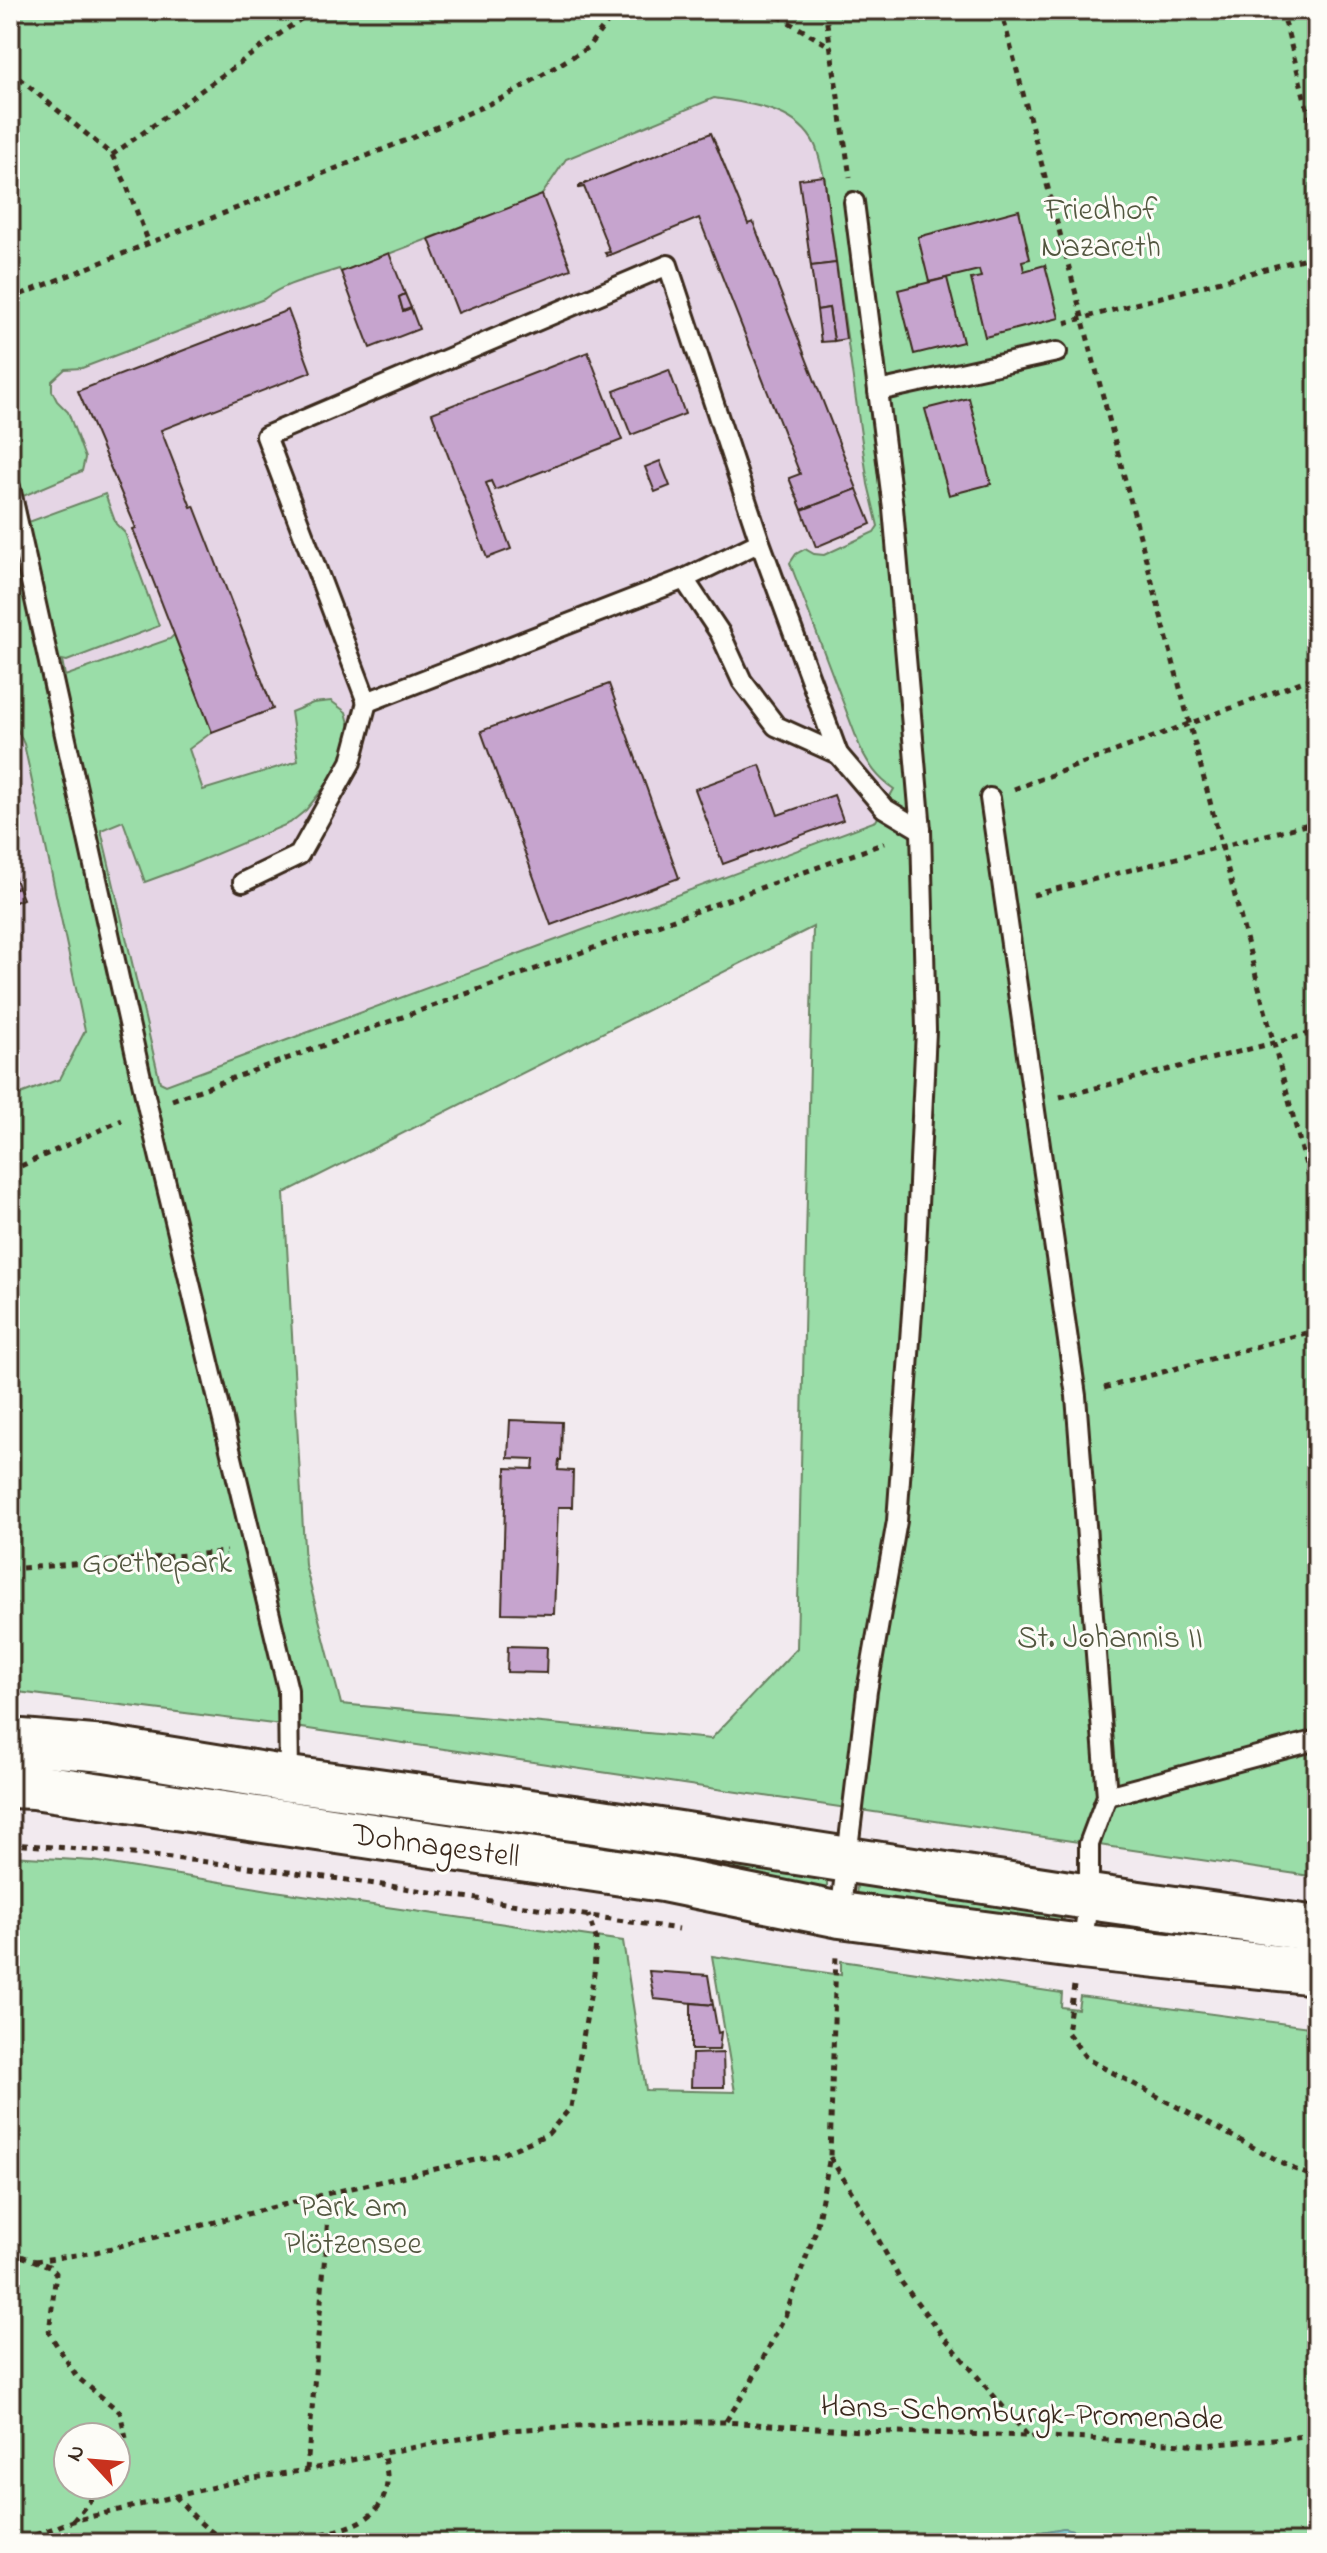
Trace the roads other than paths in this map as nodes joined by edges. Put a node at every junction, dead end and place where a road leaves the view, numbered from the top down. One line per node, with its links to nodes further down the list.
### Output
1 (854, 202): 3 (lane)
2 (1057, 352): 3 (lane)
3 (878, 391): 11 (lane)
4 (10, 487): 5 (lane)
5 (13, 510): 17 (lane)
6 (760, 542): 7 (lane); 8 (lane); 9 (lane)
7 (684, 579): 8 (lane); 9 (lane)
8 (367, 702): 12 (lane)
9 (838, 754): 11 (lane)
10 (990, 798): 16 (lane)
11 (921, 830): 19 (lane)
12 (243, 882)
13 (1317, 1740): 16 (lane)
14 (10, 1741): 17 (street, Dohnagestell)
15 (10, 1785): 17 (street, Dohnagestell)
16 (1107, 1796): 20 (lane)
17 (286, 1800): 18 (street, Dohnagestell)
18 (591, 1844): 19 (street, Dohnagestell); 21 (street, Dohnagestell)
19 (847, 1860): 20 (street, Dohnagestell); 21 (lane)
20 (1089, 1897): 22 (street, Dohnagestell); 23 (lane)
21 (840, 1915): 23 (street, Dohnagestell)
22 (1317, 1929)
23 (1078, 1966): 24 (street, Dohnagestell)
24 (1317, 1972)

